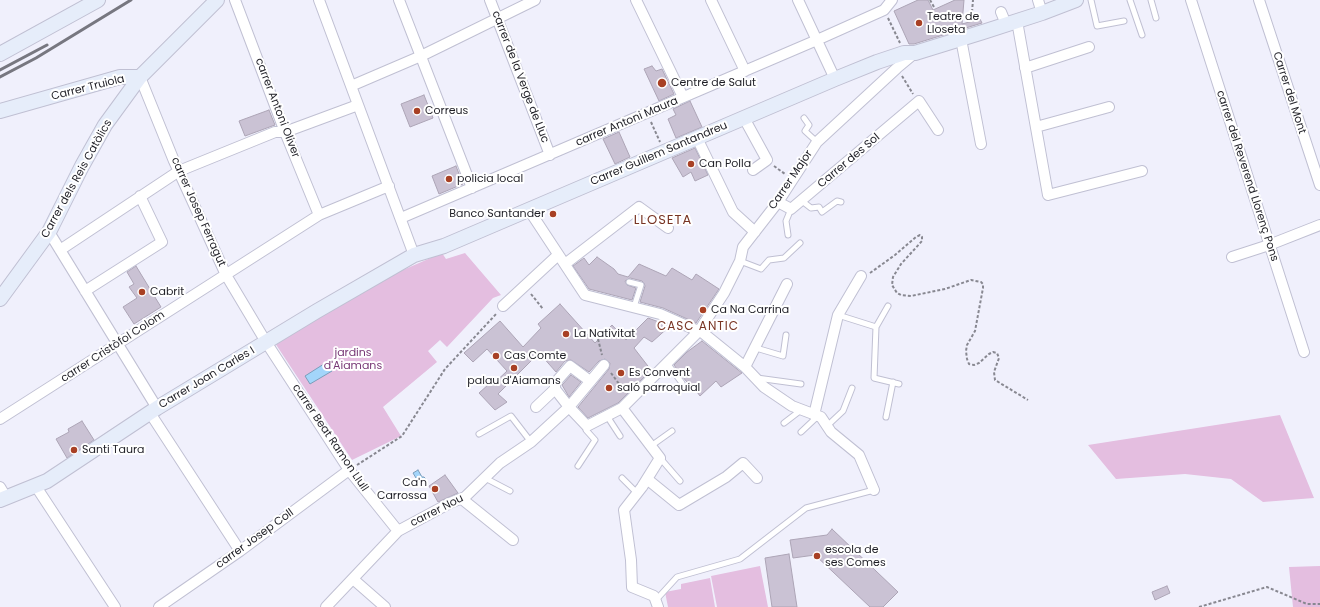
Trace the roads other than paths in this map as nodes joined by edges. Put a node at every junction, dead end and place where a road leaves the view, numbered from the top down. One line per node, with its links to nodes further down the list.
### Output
1 (98, 0): 28 (street)
2 (217, 0): 32 (street, Carrer Truiola)
3 (235, 0): 43 (street, carrer Antoni Oliver)
4 (319, 0): 34 (street)
5 (399, 0): 29 (street)
6 (490, 0): 20 (street, carrer de la Verge de Lluc)
7 (535, 0): 20 (street)
8 (636, 0): 35 (street)
9 (711, 0): 31 (street)
10 (798, 0): 25 (street)
11 (892, 0): 25 (street, carrer Antoni Maura)
12 (1076, 0): 18 (street, Carrer Guillem Santandreu)
13 (1091, 0): 22 (lane)
14 (1130, 0): 23 (lane)
15 (1151, 0): 19 (lane)
16 (1191, 0): 68 (street, carrer del Reverend Llorenç Pons)
17 (1258, 0): 51 (street, Carrer del Mont)
18 (1040, 6): 21 (street, Carrer Guillem Santandreu)
19 (1156, 18)
20 (497, 19): 29 (street); 47 (street, carrer de la Verge de Lluc)
21 (1008, 19): 24 (street, Carrer Guillem Santandreu); 30 (street)
22 (1124, 21)
23 (1142, 35)
24 (961, 39): 27 (street, Carrer Guillem Santandreu); 46 (street)
25 (817, 40): 31 (street, carrer Antoni Maura); 33 (street)
26 (1089, 47): 30 (street)
27 (910, 53): 33 (street, Carrer Guillem Santandreu); 45 (street, Carrer Major)
28 (0, 54)
29 (421, 56): 34 (street); 53 (street)
30 (1025, 68): 41 (street)
31 (745, 71): 35 (street, carrer Antoni Maura)
32 (140, 77): 38 (street, Carrer Truiola); 49 (street, carrer Josep Ferragut); 64 (street, Carrer dels Reis Catòlics)
33 (835, 79): 39 (street, Carrer Guillem Santandreu)
34 (351, 86): 36 (street)
35 (683, 98): 47 (street, carrer Antoni Maura)
36 (358, 105): 43 (street); 52 (street)
37 (1109, 107): 41 (street)
38 (0, 111)
39 (744, 118): 44 (street, Carrer Guillem Santandreu); 48 (street)
40 (804, 118): 45 (lane)
41 (1036, 126): 50 (street)
42 (938, 130): 55 (street, Carrer des Sol)
43 (285, 132): 49 (street); 60 (street, carrer Antoni Oliver)
44 (697, 138): 59 (street, Carrer Guillem Santandreu); 65 (street)
45 (817, 142): 56 (street, Carrer Major)
46 (981, 144)
47 (550, 155): 53 (street, carrer Antoni Maura)
48 (753, 170)
49 (179, 171): 54 (street); 75 (street, carrer Josep Ferragut)
50 (1142, 171)
51 (1320, 185)
52 (389, 186): 60 (street, carrer Cristòfol Colom); 61 (street)
53 (472, 188): 61 (street, carrer Antoni Maura)
54 (140, 196): 69 (street); 79 (street)
55 (802, 201): 57 (lane); 58 (street, Carrer des Sol)
56 (778, 202): 58 (street); 65 (street, Carrer Major)
57 (841, 202)
58 (792, 209): 66 (lane)
59 (529, 210): 70 (street, Carrer Guillem Santandreu); 71 (street)
60 (319, 215): 75 (street, carrer Cristòfol Colom)
61 (401, 218): 70 (street)
62 (1320, 225): 68 (street)
63 (668, 228): 74 (street)
64 (49, 232): 69 (street); 80 (street, Carrer dels Reis Catòlics)
65 (755, 232): 73 (street, Carrer Major)
66 (788, 235)
67 (800, 243): 73 (lane)
68 (1269, 245): 72 (street); 91 (street, carrer del Reverend Llorenç Pons)
69 (60, 250): 79 (street)
70 (414, 255): 88 (street, Carrer Joan Carles I)
71 (558, 255): 74 (street); 81 (street)
72 (1232, 256)
73 (740, 261): 86 (street, Carrer Major)
74 (564, 264): 83 (street)
75 (226, 275): 88 (street, carrer Josep Ferragut); 89 (street, carrer Cristòfol Colom)
76 (861, 276): 84 (street)
77 (629, 282): 83 (lane)
78 (787, 284): 90 (street)
79 (85, 290): 89 (street)
80 (0, 299)
81 (503, 306)
82 (888, 306): 85 (lane)
83 (634, 307): 86 (street)
84 (838, 315): 85 (lane); 109 (street)
85 (876, 327): 97 (lane)
86 (699, 331): 92 (street, Carrer Major); 94 (street)
87 (786, 335): 90 (lane)
88 (266, 342): 107 (street, Carrer Joan Carles I); 123 (street, carrer Beat Ramon Llull)
89 (117, 344): 107 (street); 111 (street, carrer Cristòfol Colom)
90 (756, 348): 94 (street)
91 (1304, 352)
92 (667, 363): 98 (lane); 105 (street, Carrer Major)
93 (604, 365): 96 (street, carrer Nou)
94 (745, 367): 95 (street)
95 (756, 378): 99 (lane); 106 (street)
96 (590, 381): 102 (street); 104 (street, carrer Nou)
97 (893, 382): 100 (lane); 110 (lane)
98 (682, 383)
99 (801, 384)
100 (899, 384)
101 (852, 388): 114 (lane)
102 (556, 389): 103 (street); 104 (street)
103 (536, 407)
104 (569, 407): 113 (street); 119 (street, carrer Nou)
105 (622, 408): 108 (street, Carrer Major); 120 (street)
106 (801, 410): 109 (street); 112 (lane)
107 (153, 411): 129 (street, Carrer Joan Carles I); 137 (street)
108 (607, 416): 113 (street, Carrer Major); 118 (lane)
109 (816, 416): 114 (street); 116 (lane)
110 (886, 417)
111 (0, 419)
112 (784, 423)
113 (587, 426): 122 (lane)
114 (827, 426): 130 (street)
115 (672, 431): 120 (lane)
116 (801, 432)
117 (479, 434): 119 (lane)
118 (620, 436)
119 (531, 442): 124 (street, carrer Nou)
120 (651, 446): 121 (street)
121 (660, 458): 127 (street); 128 (lane)
122 (578, 466)
123 (349, 470): 135 (street, carrer Beat Ramon Llull); 137 (street, carrer Josep Coll)
124 (485, 478): 131 (lane); 134 (street, carrer Nou)
125 (622, 478): 132 (lane)
126 (757, 478): 127 (street)
127 (647, 479): 132 (street)
128 (680, 481)
129 (36, 485): 133 (street, Carrer Joan Carles I); 140 (street)
130 (874, 490): 139 (lane)
131 (510, 491)
132 (637, 493): 139 (street)
133 (2, 495)
134 (462, 499): 135 (street, carrer Nou); 136 (street)
135 (398, 531): 138 (street, carrer Nou)
136 (513, 540)
137 (240, 551): 141 (street, carrer Josep Coll)
138 (353, 579): 142 (street, carrer Nou); 143 (street)
139 (657, 604)
140 (115, 607)
141 (159, 607)
142 (326, 607)
143 (385, 607)

